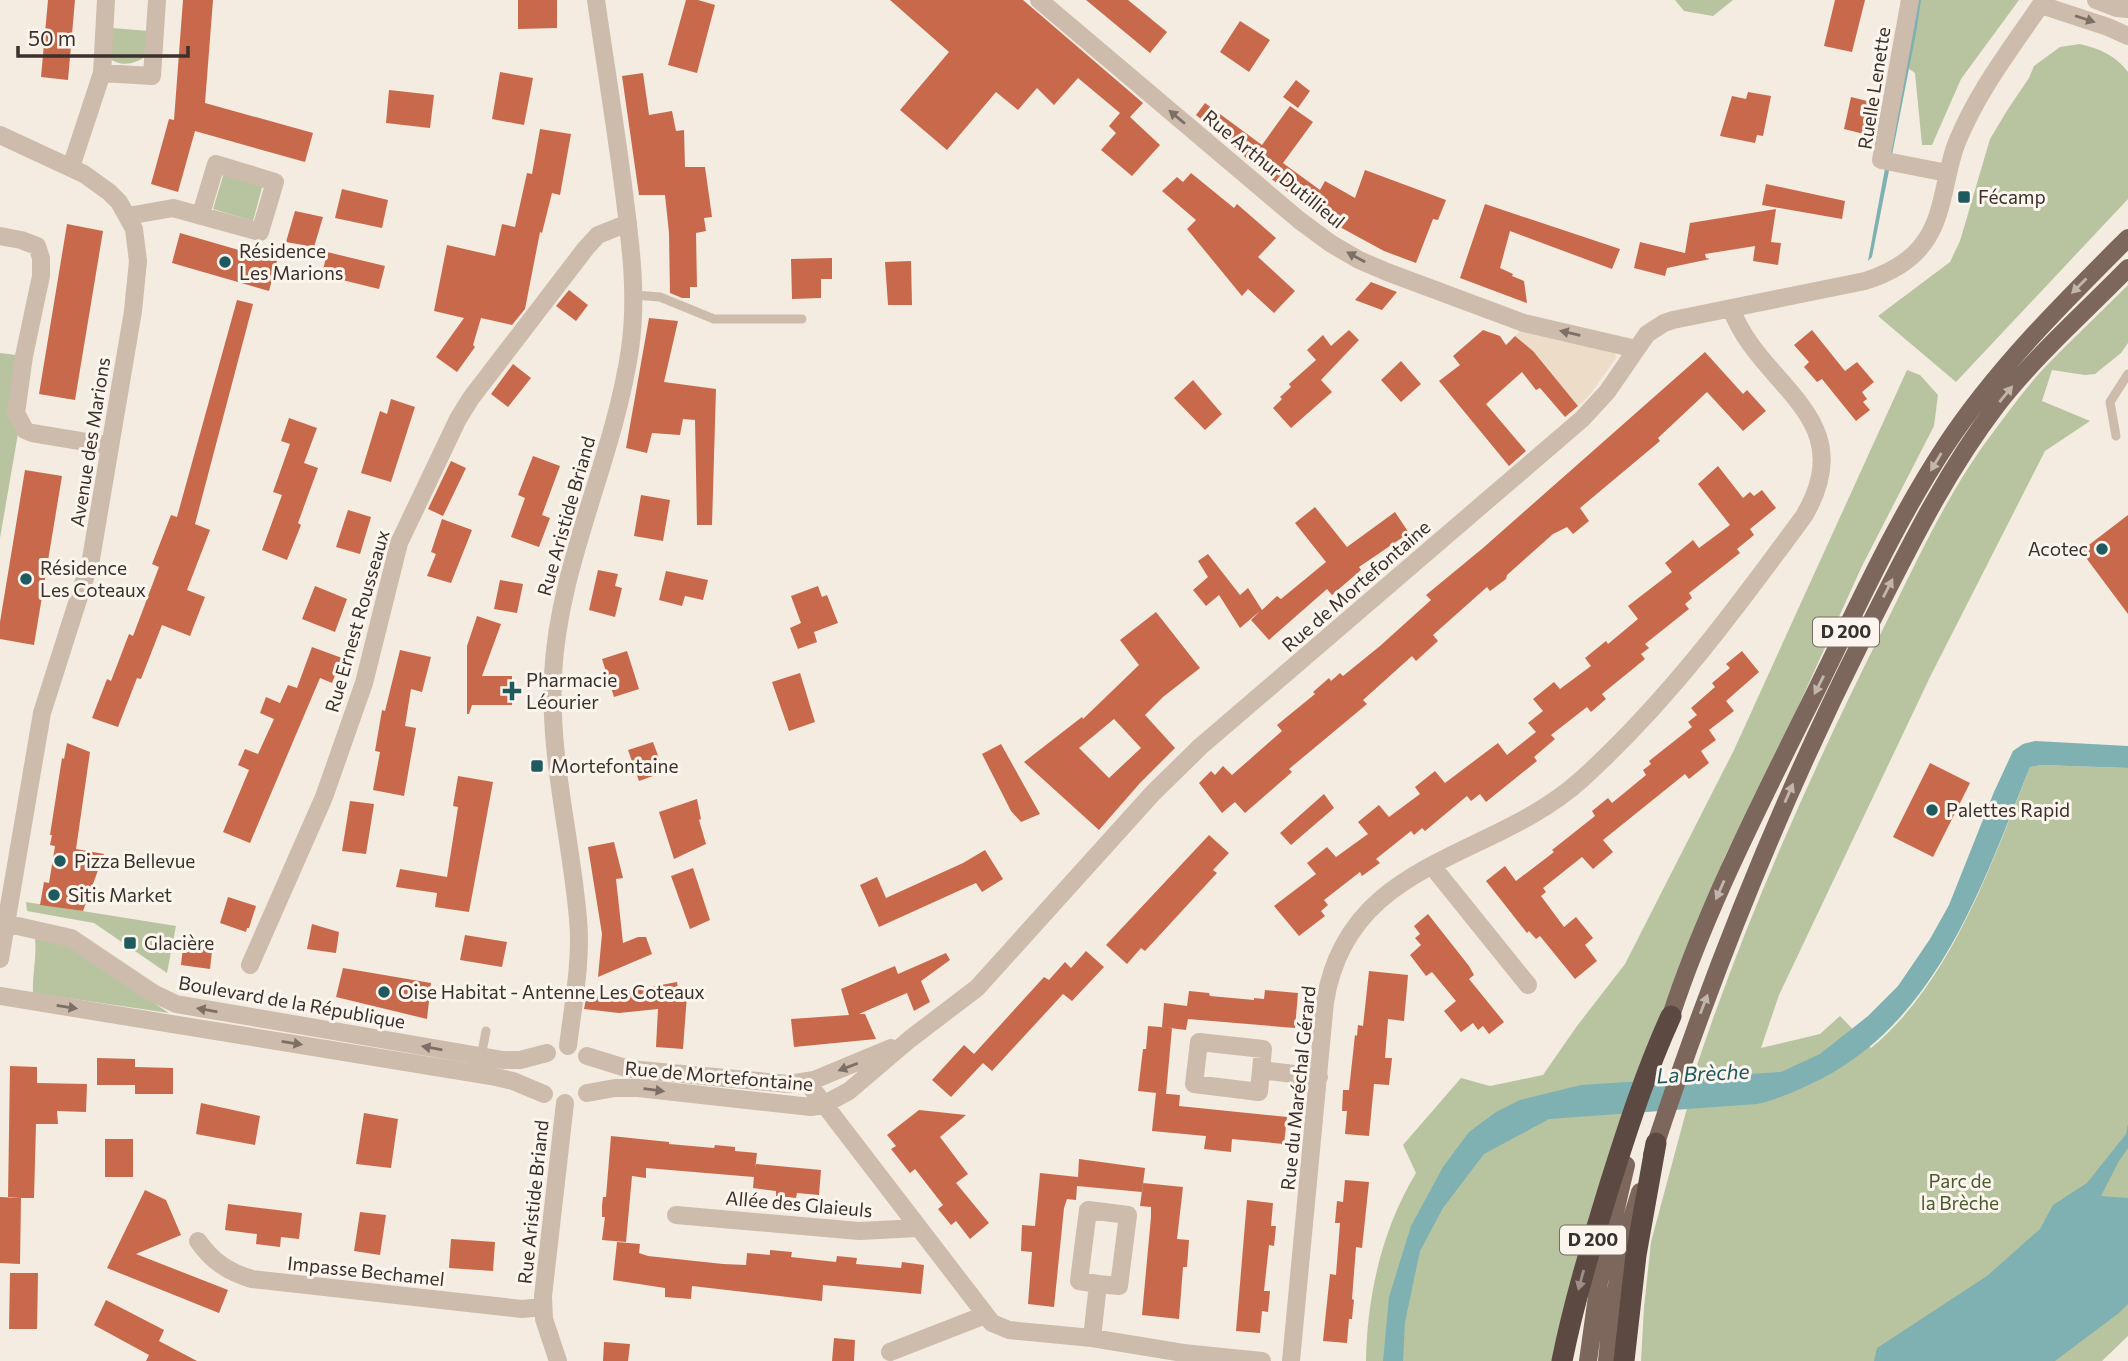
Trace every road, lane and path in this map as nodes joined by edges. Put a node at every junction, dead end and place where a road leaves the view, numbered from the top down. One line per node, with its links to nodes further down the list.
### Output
1 (106, 0): 10 (street)
2 (157, 0): 10 (street)
3 (596, 0): 16 (street, Rue Aristide Briand)
4 (1039, 0): 23 (street, Rue Arthur Dutillieul, one-way to 4)
5 (1910, 0): 13 (street, Ruelle Lenette)
6 (2096, 0): 8 (street)
7 (2042, 2): 9 (street, one-way to 9); 13 (street, Rue de Mortefontaine)
8 (2128, 9)
9 (2128, 36)
10 (102, 73): 12 (street)
11 (0, 135): 12 (street, Avenue des Marions)
12 (71, 167): 15 (street, Avenue des Marions)
13 (1947, 173): 21 (street, Rue de Mortefontaine)
14 (201, 214): 14 (street); 15 (street)
15 (128, 216): 26 (street, Avenue des Marions)
16 (628, 223): 20 (street, Rue Aristide Briand); 30 (street, Rue Ernest Rousseaux)
17 (0, 236): 26 (street)
18 (2128, 238): 33 (main road, D 200, one-way to 33)
19 (2128, 268): 48 (main road, D 200, one-way to 19)
20 (635, 295): 22 (lane); 36 (street, Rue Aristide Briand)
21 (1731, 309): 23 (street, Rue de Mortefontaine); 27 (street, Rue du Maréchal Gérard)
22 (802, 319)
23 (1636, 349): 35 (street, Rue de Mortefontaine)
24 (2128, 374): 25 (lane)
25 (2116, 436)
26 (110, 446): 28 (street, Avenue des Marions)
27 (1432, 866): 31 (street); 41 (street, Rue du Maréchal Gérard)
28 (3, 923): 29 (street, Avenue des Marions); 39 (street, Boulevard de la République, one-way to 28)
29 (0, 959)
30 (250, 965)
31 (1528, 985)
32 (0, 996): 44 (street, Boulevard de la République, one-way to 44)
33 (1671, 1016): 47 (highway, D 200)
34 (486, 1031): 39 (lane)
35 (910, 1039): 42 (street, Rue de Mortefontaine, one-way to 42); 46 (street, Rue de Mortefontaine)
36 (568, 1046): 37 (street); 38 (street)
37 (547, 1053): 39 (street, Boulevard de la République); 44 (street)
38 (587, 1056): 42 (street, Rue de Mortefontaine); 43 (street)
39 (481, 1057)
40 (1261, 1070): 41 (street)
41 (1319, 1077): 60 (street, Rue du Maréchal Gérard)
42 (807, 1082): 46 (street)
43 (587, 1093): 45 (street); 46 (street, Rue de Mortefontaine, one-way to 46)
44 (544, 1094): 45 (street)
45 (565, 1103): 53 (street, Rue Aristide Briand)
46 (823, 1105): 50 (street)
47 (1635, 1120): 61 (highway, D 200, one-way to 61); 62 (main road, D 200)
48 (1656, 1143): 63 (main road, D 200); 64 (highway, D 200)
49 (676, 1215): 50 (street, Allée des Glaieuls)
50 (918, 1228): 54 (street)
51 (198, 1241): 53 (street, Impasse Bechamel)
52 (1098, 1284): 52 (street); 55 (street)
53 (543, 1307): 58 (street, Rue Aristide Briand)
54 (985, 1315): 55 (street); 56 (street)
55 (1092, 1338): 57 (street)
56 (890, 1352)
57 (1182, 1357): 59 (street)
58 (558, 1361)
59 (1262, 1361)
60 (1291, 1361)
61 (1562, 1361)
62 (1588, 1361)
63 (1607, 1361)
64 (1624, 1361)

